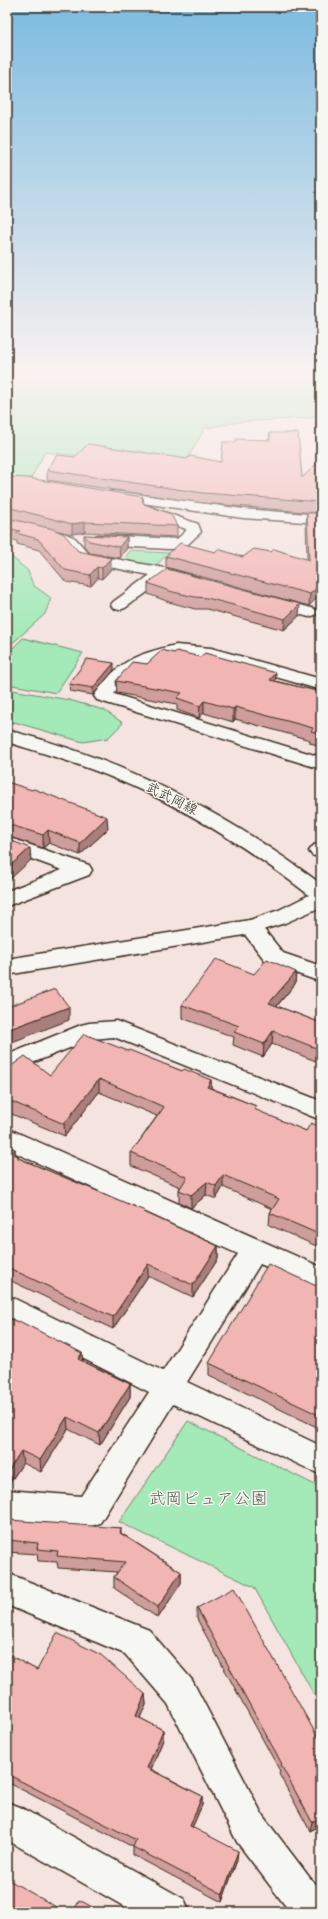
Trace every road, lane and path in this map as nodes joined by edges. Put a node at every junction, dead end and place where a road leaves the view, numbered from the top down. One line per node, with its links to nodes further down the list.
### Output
1 (321, 519): 3 (street)
2 (7, 522): 3 (street)
3 (70, 541): 4 (street)
4 (164, 573): 5 (street); 7 (street)
5 (210, 585)
6 (256, 597): 8 (street)
7 (119, 605)
8 (309, 612)
9 (321, 685): 11 (street)
10 (7, 736): 15 (street, 武武岡線)
11 (321, 763)
12 (7, 843): 17 (street)
13 (321, 849): 14 (street)
14 (321, 852)
15 (321, 894)
16 (321, 898): 18 (street)
17 (7, 899)
18 (250, 927): 19 (street); 20 (street)
19 (7, 967)
20 (321, 974)
21 (7, 1064): 22 (street)
22 (321, 1111)
23 (7, 1138): 24 (street)
24 (255, 1250): 25 (street); 27 (street)
25 (321, 1279)
26 (7, 1308): 27 (street)
27 (169, 1388): 28 (street); 29 (street)
28 (321, 1461)
29 (7, 1505)
30 (7, 1589): 33 (street)
31 (7, 1820): 32 (street)
32 (171, 1912)
33 (317, 1912)

